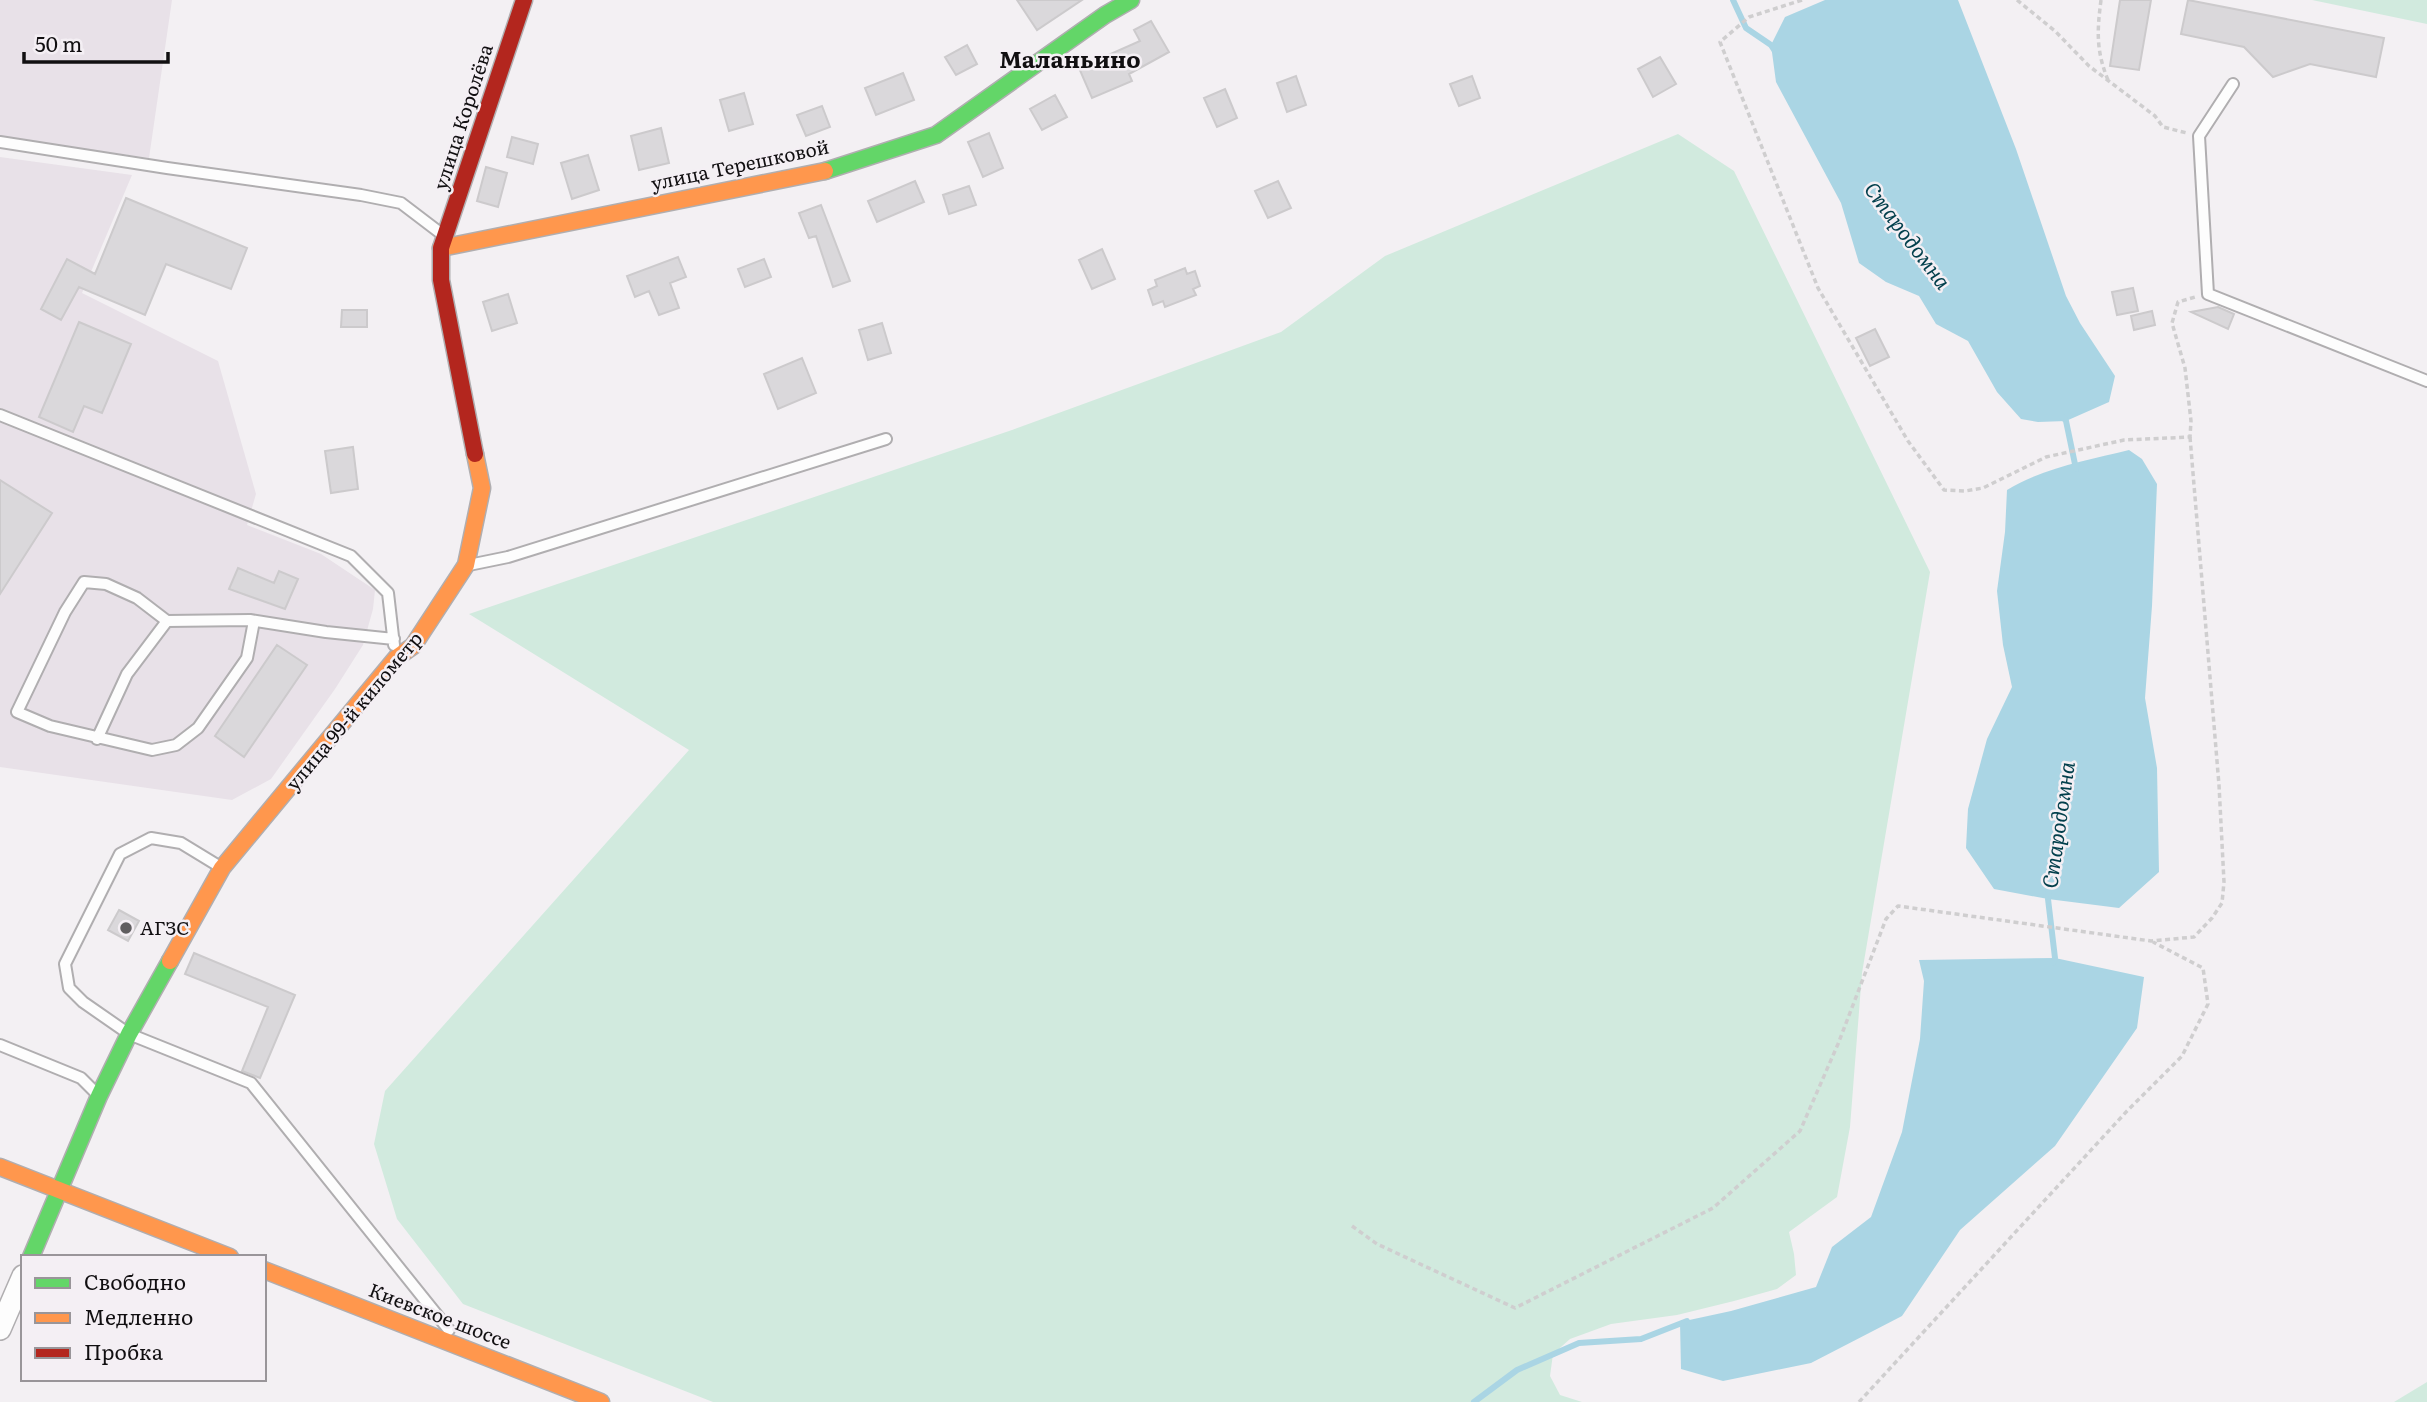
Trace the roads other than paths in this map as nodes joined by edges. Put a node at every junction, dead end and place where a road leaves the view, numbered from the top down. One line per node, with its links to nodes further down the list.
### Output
1 (524, 0): 5 (main road, улица Королёва)
2 (1131, 0): 5 (main road, улица Терешковой)
3 (2233, 85): 6 (lane)
4 (0, 142): 5 (lane)
5 (443, 242): 9 (main road, улица 99-й километр)
6 (2427, 381)
7 (0, 415): 12 (lane)
8 (886, 439): 9 (lane)
9 (466, 565): 13 (main road, улица 99-й километр)
10 (167, 621): 11 (lane); 14 (lane); 14 (lane)
11 (254, 621): 12 (lane); 14 (lane)
12 (394, 639): 13 (lane)
13 (396, 658): 15 (main road, улица 99-й километр)
14 (97, 739)
15 (222, 868): 16 (main road, улица 99-й километр); 16 (lane)
16 (129, 1034): 18 (main road, улица 99-й километр); 26 (lane)
17 (0, 1045): 18 (lane)
18 (99, 1096): 20 (main road, улица 99-й километр)
19 (0, 1167): 20 (main road)
20 (59, 1191): 21 (main road); 22 (main road)
21 (32, 1255)
22 (225, 1255)
23 (266, 1271): 26 (main road, Киевское шоссе)
24 (21, 1281): 25 (street)
25 (0, 1329)
26 (461, 1346): 27 (main road, Киевское шоссе)
27 (601, 1402)

